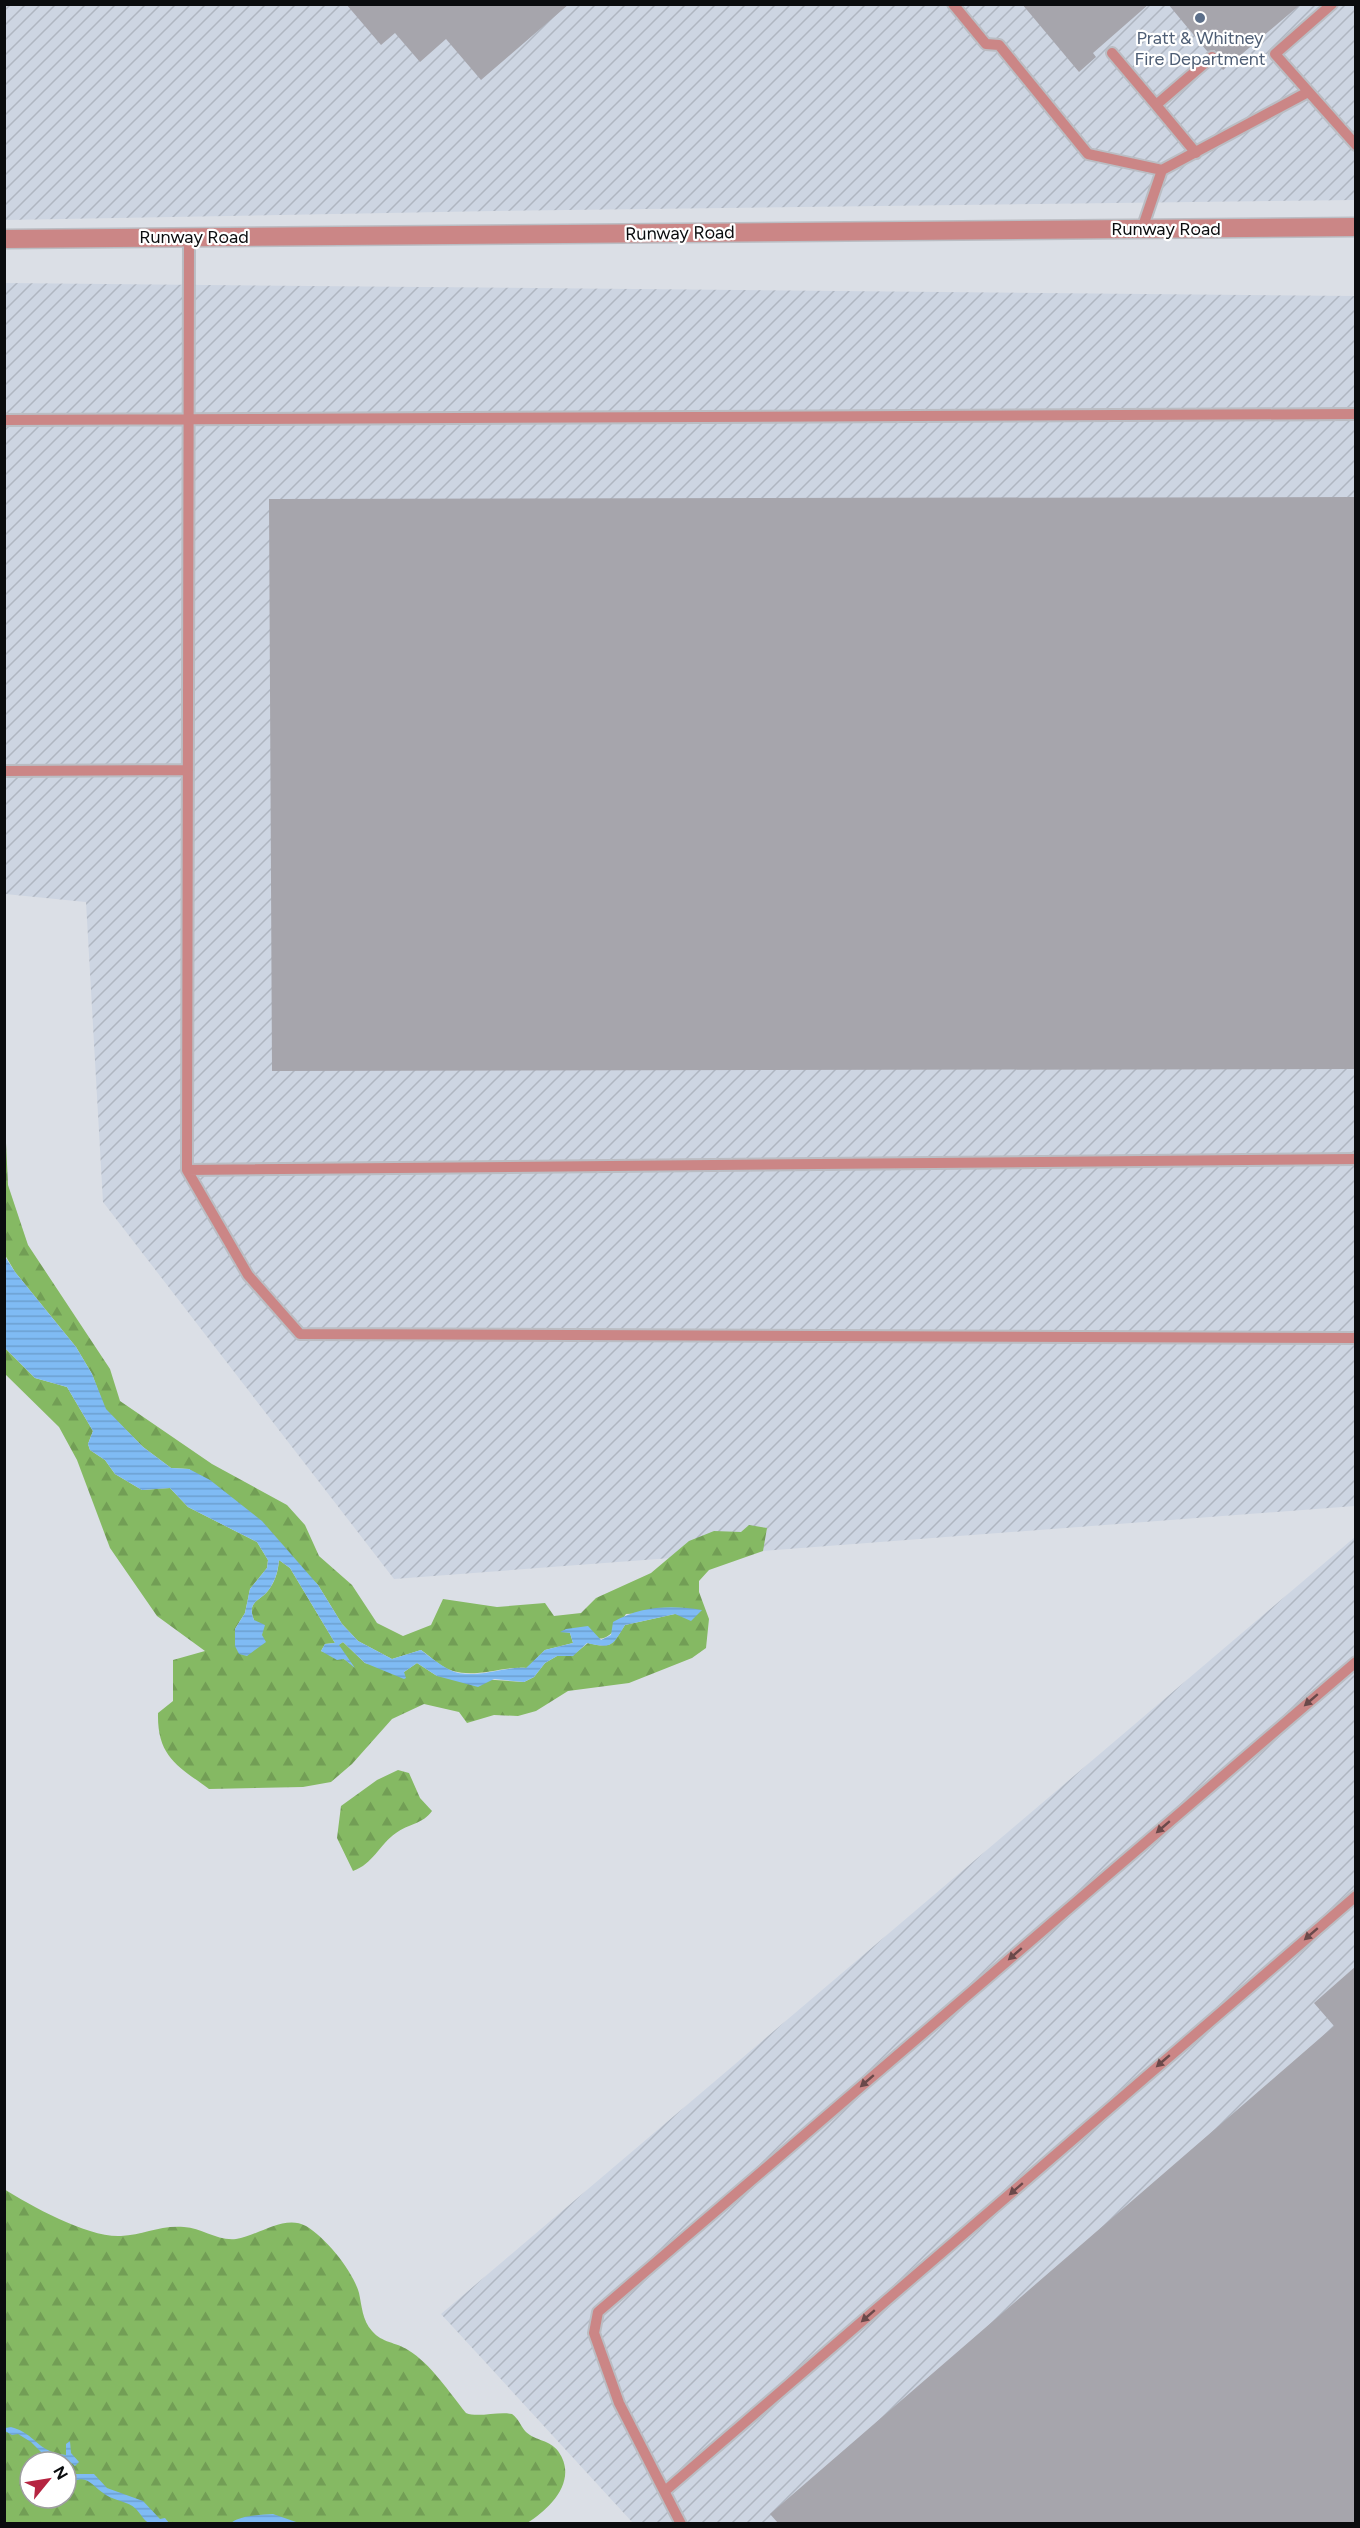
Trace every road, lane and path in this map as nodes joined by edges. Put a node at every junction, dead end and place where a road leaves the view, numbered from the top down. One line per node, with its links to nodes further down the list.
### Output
1 (953, 4): 9 (lane)
2 (1332, 4): 5 (lane)
3 (1112, 52): 6 (lane)
4 (1212, 57): 6 (lane)
5 (1308, 92): 7 (lane); 8 (lane)
6 (1156, 105): 8 (lane)
7 (1356, 145)
8 (1196, 153): 9 (lane)
9 (1162, 170): 11 (lane)
10 (1356, 227): 11 (street, Runway Road)
11 (1142, 229): 12 (street, Runway Road)
12 (189, 237): 13 (street, Runway Road); 15 (lane)
13 (4, 238)
14 (1356, 414): 15 (lane)
15 (188, 417): 16 (lane); 17 (lane)
16 (4, 420)
17 (188, 770): 18 (lane); 20 (lane)
18 (4, 771)
19 (1356, 1160): 20 (lane)
20 (187, 1170): 21 (lane)
21 (1356, 1338)
22 (1356, 1662): 24 (lane, one-way to 24)
23 (1356, 1896): 24 (lane, one-way to 24)
24 (664, 2491): 25 (lane)
25 (681, 2523)

